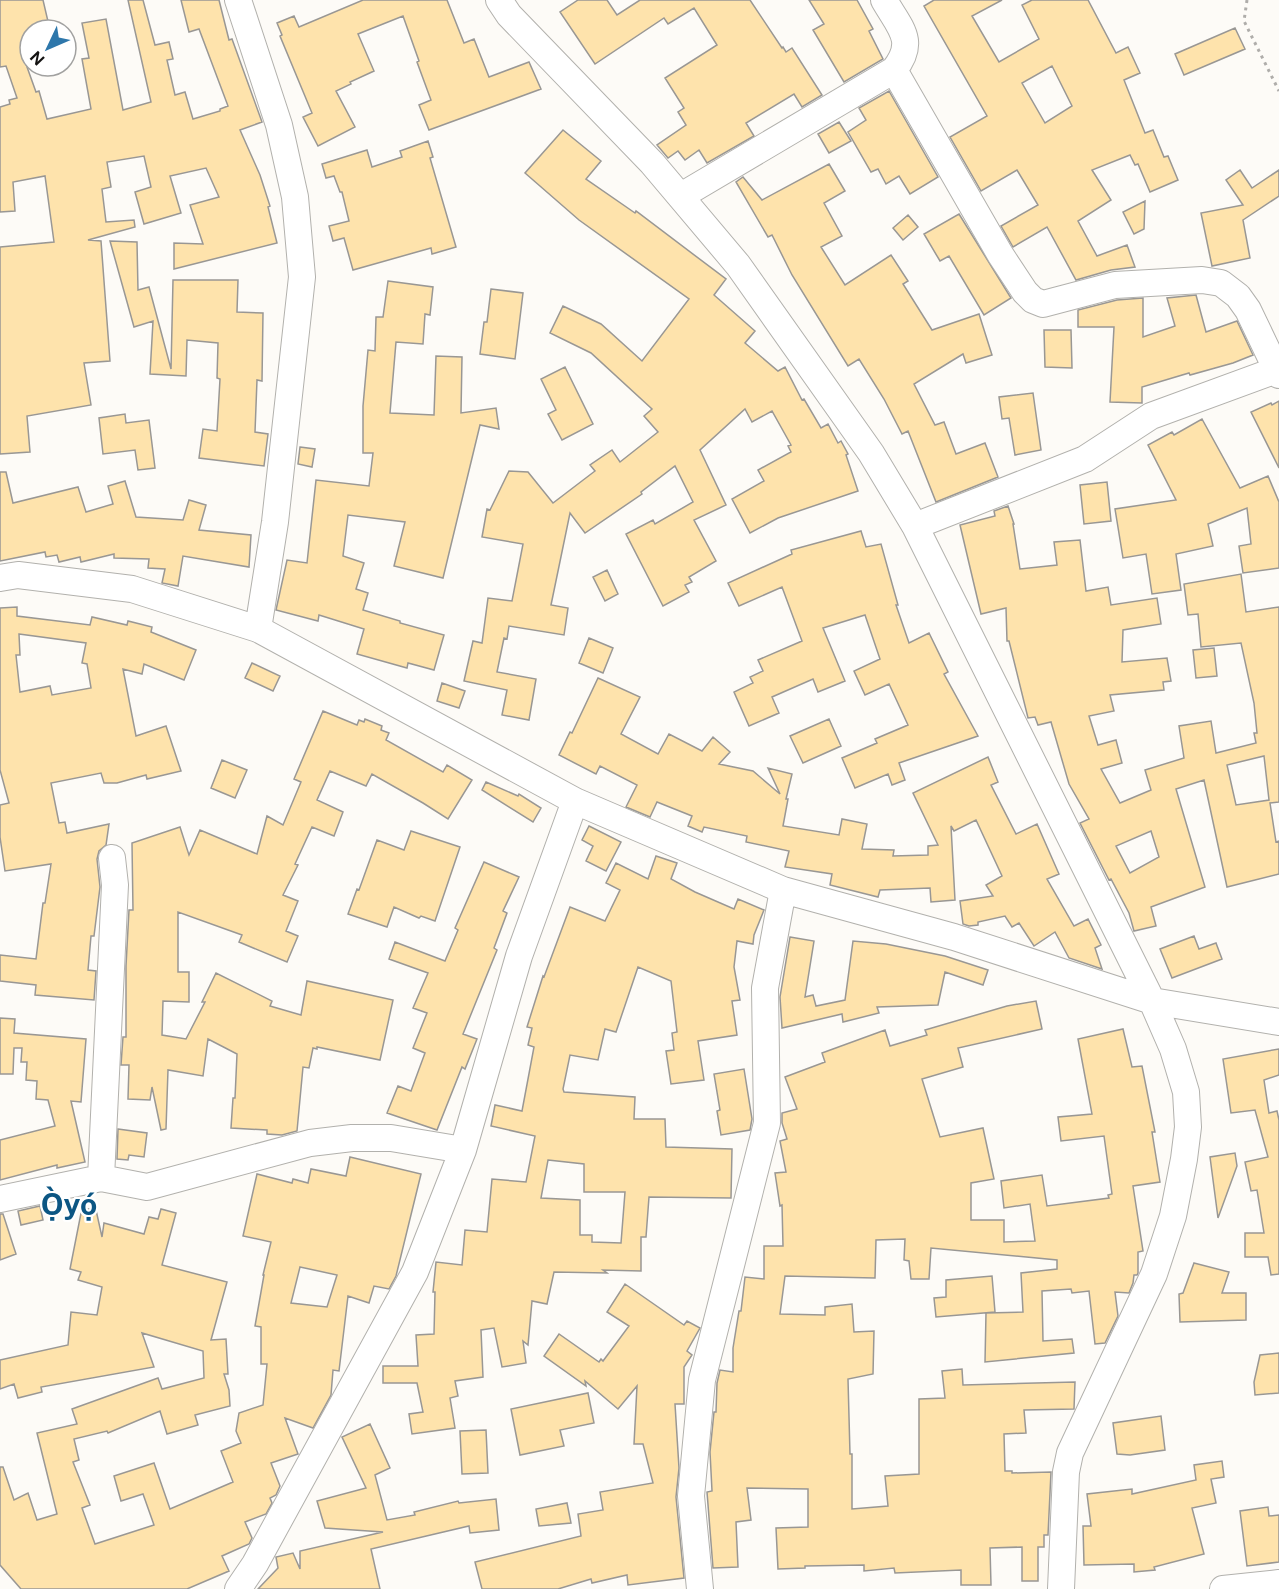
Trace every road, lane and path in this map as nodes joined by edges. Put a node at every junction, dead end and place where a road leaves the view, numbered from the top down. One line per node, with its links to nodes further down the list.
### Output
1 (238, 0): 11 (street)
2 (499, 0): 7 (street)
3 (884, 0): 5 (street)
4 (1247, 0): 6 (path)
5 (894, 70): 7 (street); 8 (street)
6 (1279, 91)
7 (681, 196): 9 (street)
8 (1278, 371): 9 (street)
9 (915, 526): 15 (street)
10 (0, 578): 11 (street)
11 (258, 629): 12 (street)
12 (575, 801): 14 (street); 17 (street)
13 (112, 858): 18 (street)
14 (783, 890): 15 (street); 22 (street)
15 (1152, 1001): 16 (street); 23 (street)
16 (1279, 1022)
17 (463, 1150): 18 (street); 21 (street)
18 (101, 1178): 19 (street)
19 (0, 1199)
20 (1279, 1583): 24 (street)
21 (238, 1589)
22 (700, 1589)
23 (1060, 1589)
24 (1222, 1589)

